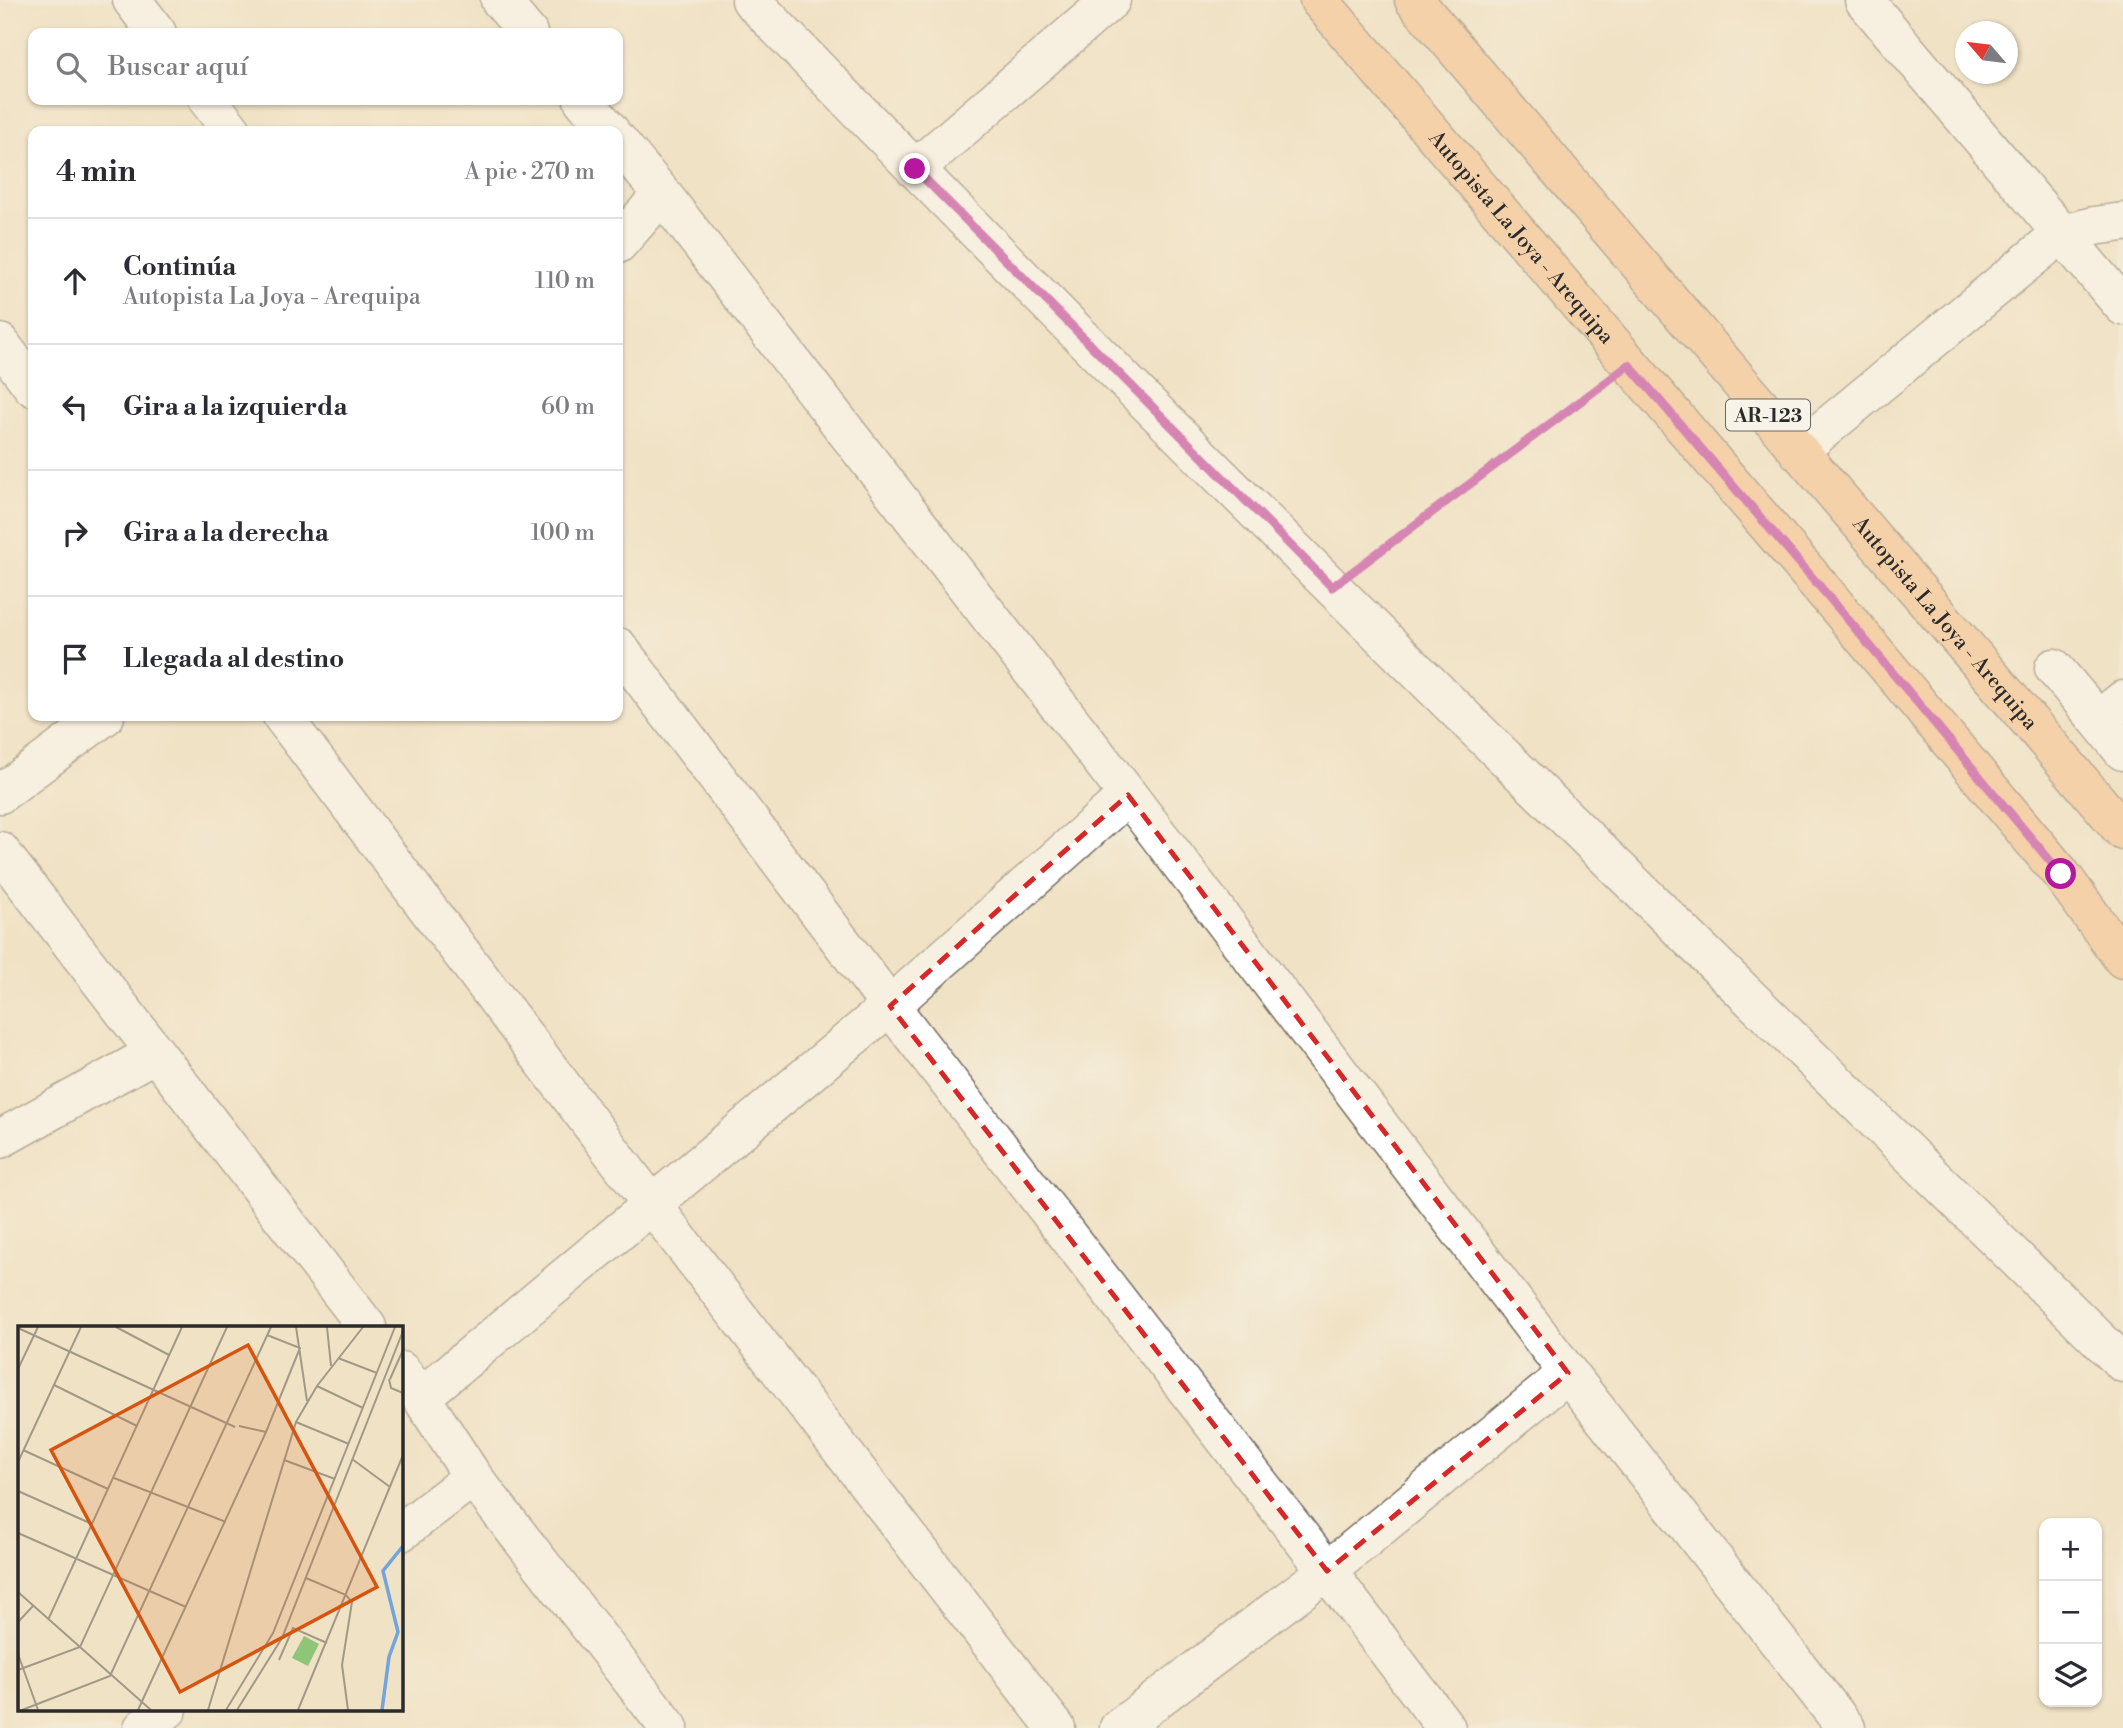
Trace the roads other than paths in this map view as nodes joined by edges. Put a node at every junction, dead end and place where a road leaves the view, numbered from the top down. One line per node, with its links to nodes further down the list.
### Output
1 (132, 0): 8 (street)
2 (500, 0): 9 (street)
3 (751, 0): 15 (street)
4 (1111, 0): 15 (street)
5 (1319, 0): 34 (main road, Autopista La Joya - Arequipa / AR-123)
6 (1414, 0): 23 (main road, Autopista La Joya - Arequipa / AR-123)
7 (1864, 0): 18 (street)
8 (153, 28)
9 (524, 28)
10 (212, 105): 12 (street)
11 (587, 105): 13 (street)
12 (228, 126)
13 (606, 126)
14 (623, 147): 16 (street)
15 (915, 169): 40 (street)
16 (662, 194): 19 (street); 31 (street)
17 (2123, 222): 18 (street)
18 (2061, 234): 20 (street); 23 (street)
19 (623, 238)
20 (2123, 306)
21 (0, 343): 22 (street)
22 (28, 380)
23 (1798, 451): 32 (main road, Autopista La Joya - Arequipa / AR-123)
24 (623, 654): 35 (street)
25 (2054, 668): 26 (street)
26 (2111, 710): 29 (street)
27 (98, 721): 30 (street)
28 (286, 721): 38 (street)
29 (2123, 751)
30 (0, 794)
31 (1128, 795): 35 (street); 41 (street)
32 (2123, 831)
33 (0, 851): 36 (street)
34 (2123, 959)
35 (890, 1006): 38 (street); 45 (street)
36 (155, 1053): 37 (street); 39 (street)
37 (0, 1139)
38 (653, 1206): 42 (street); 49 (street)
39 (366, 1326)
40 (2123, 1363)
41 (1568, 1373): 45 (street); 52 (street)
42 (411, 1384): 43 (street)
43 (473, 1478): 44 (street); 47 (street)
44 (402, 1531)
45 (1327, 1571): 50 (street); 51 (street)
46 (167, 1710): 48 (street)
47 (656, 1723)
48 (143, 1728)
49 (1056, 1728)
50 (1119, 1728)
51 (1446, 1728)
52 (1846, 1728)

